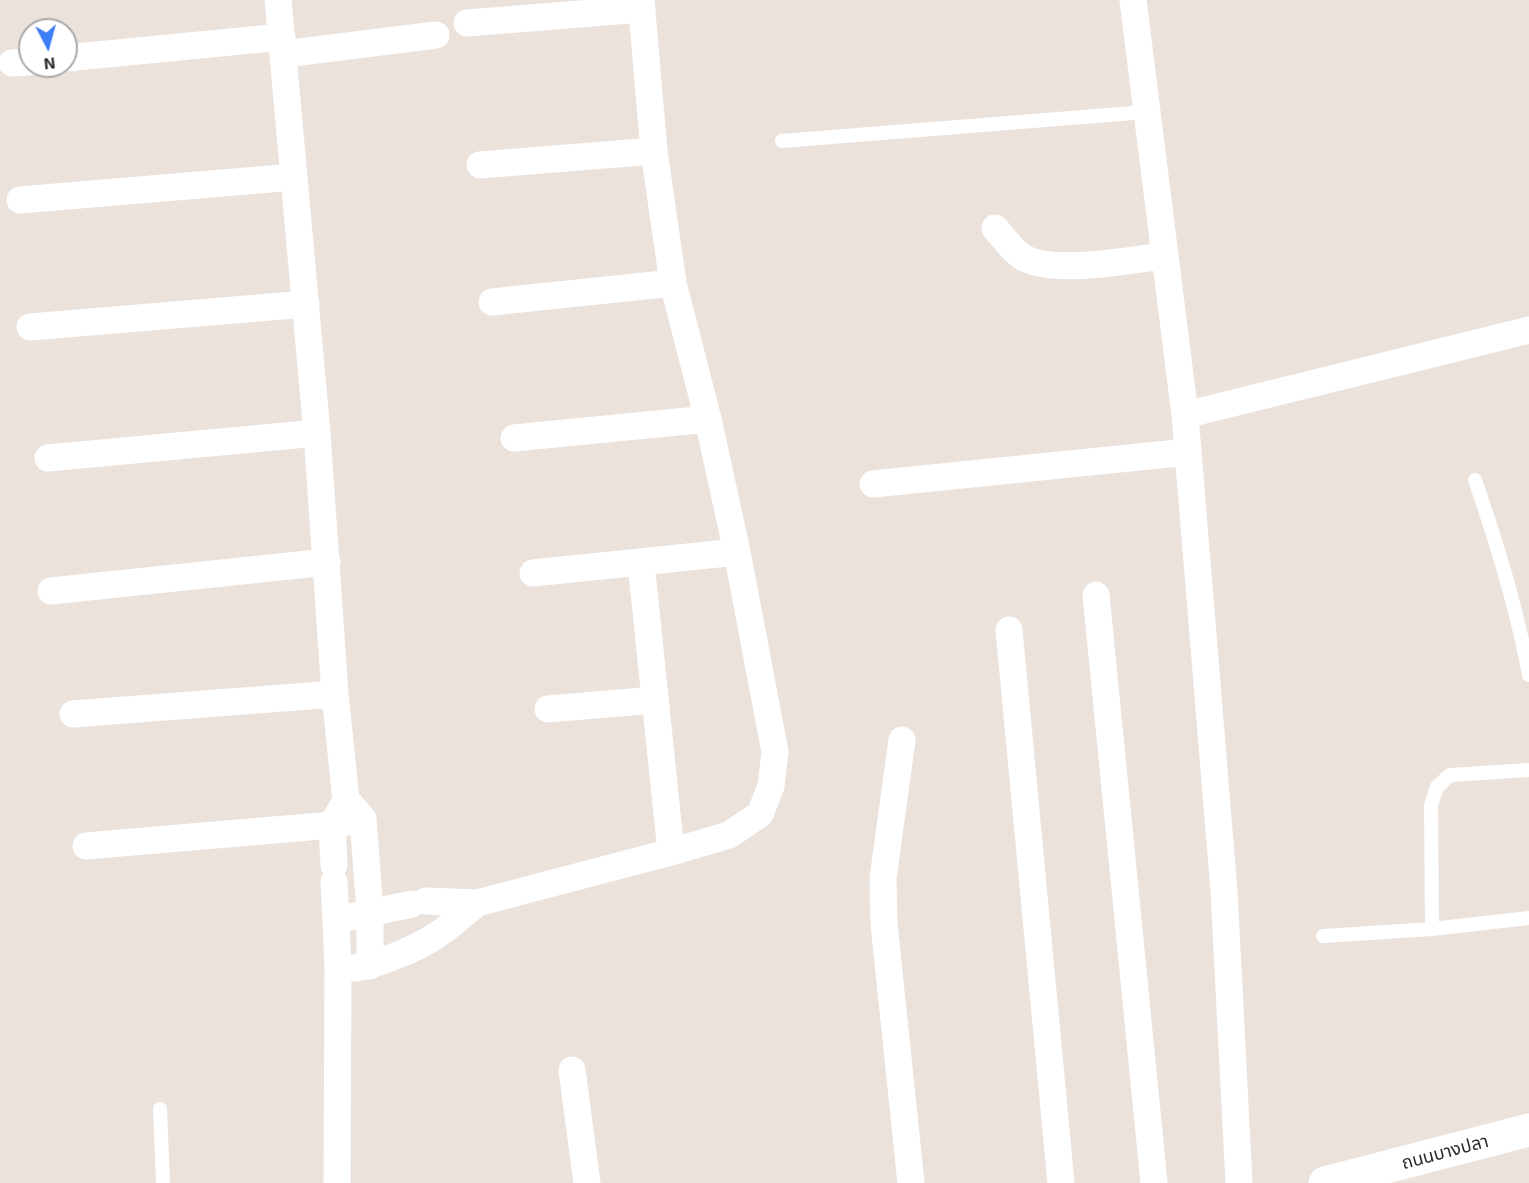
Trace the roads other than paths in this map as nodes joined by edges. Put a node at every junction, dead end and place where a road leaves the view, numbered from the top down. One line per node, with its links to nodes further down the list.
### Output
1 (278, 0): 6 (street)
2 (1133, 0): 8 (street)
3 (642, 4): 4 (street); 10 (street)
4 (467, 23)
5 (436, 35): 6 (street)
6 (283, 46): 7 (street); 12 (street)
7 (78, 57)
8 (1146, 112): 9 (lane); 15 (street)
9 (782, 141)
10 (654, 151): 11 (street); 16 (street)
11 (480, 165)
12 (294, 177): 13 (street); 18 (street)
13 (20, 200)
14 (995, 228): 15 (street)
15 (1164, 256): 21 (street)
16 (674, 283): 17 (street); 22 (street)
17 (492, 302)
18 (306, 304): 19 (street); 23 (street)
19 (30, 327)
20 (1529, 330): 21 (street)
21 (1185, 415): 25 (street)
22 (708, 419): 24 (street); 29 (street)
23 (317, 433): 26 (street); 30 (street)
24 (514, 438)
25 (1188, 452): 28 (street); 64 (street)
26 (48, 458)
27 (1475, 480): 36 (lane)
28 (873, 484)
29 (736, 552): 31 (street); 46 (street)
30 (327, 562): 33 (street); 37 (street)
31 (641, 563): 32 (street); 38 (street)
32 (533, 573)
33 (51, 591)
34 (1096, 594): 63 (street)
35 (1009, 630): 62 (street)
36 (1529, 675)
37 (335, 694): 40 (street); 43 (street)
38 (655, 700): 39 (street); 46 (street)
39 (548, 709)
40 (73, 714)
41 (902, 740): 61 (street)
42 (1529, 770): 51 (lane)
43 (354, 809): 44 (street); 48 (street)
44 (332, 825): 45 (street); 50 (street)
45 (86, 846)
46 (671, 852): 47 (street)
47 (477, 903): 48 (street); 53 (street)
48 (370, 912): 50 (street); 53 (street)
49 (1529, 918): 51 (lane)
50 (336, 920): 54 (street)
51 (1432, 929): 52 (lane)
52 (1323, 936)
53 (370, 966): 54 (street)
54 (338, 970): 59 (street)
55 (572, 1070): 60 (street)
56 (160, 1109): 58 (lane)
57 (1529, 1130): 65 (street, ถนนบางปลา)
58 (163, 1183)
59 (337, 1183)
60 (587, 1183)
61 (911, 1183)
62 (1061, 1183)
63 (1154, 1183)
64 (1239, 1183)
65 (1325, 1183)

